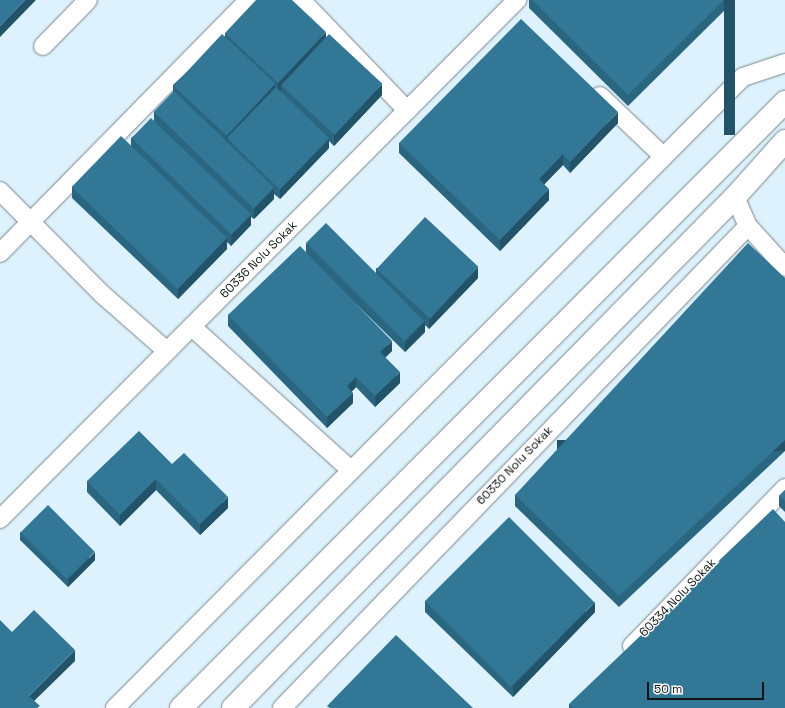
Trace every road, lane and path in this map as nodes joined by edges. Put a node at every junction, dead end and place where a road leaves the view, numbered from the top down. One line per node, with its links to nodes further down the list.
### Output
1 (88, 0): 5 (street)
2 (249, 0): 14 (street)
3 (301, 0): 9 (street)
4 (515, 10): 9 (street, 60336 Nolu Sokak)
5 (43, 46)
6 (785, 63): 11 (street)
7 (588, 85): 11 (street)
8 (785, 102): 25 (street)
9 (407, 110): 18 (street, 60336 Nolu Sokak)
10 (785, 141): 13 (street)
11 (662, 155): 20 (street)
12 (0, 190): 14 (street)
13 (735, 197): 15 (street); 26 (street)
14 (30, 222): 16 (street); 19 (street)
15 (748, 226): 17 (street); 27 (street, 60330 Nolu Sokak)
16 (0, 252)
17 (785, 267)
18 (192, 327): 19 (street, 60336 Nolu Sokak); 20 (street)
19 (168, 351): 22 (street, 60336 Nolu Sokak)
20 (351, 470): 24 (street)
21 (785, 488): 23 (street, 60334 Nolu Sokak)
22 (0, 519)
23 (620, 657)
24 (115, 708)
25 (181, 708)
26 (233, 708)
27 (282, 708)

